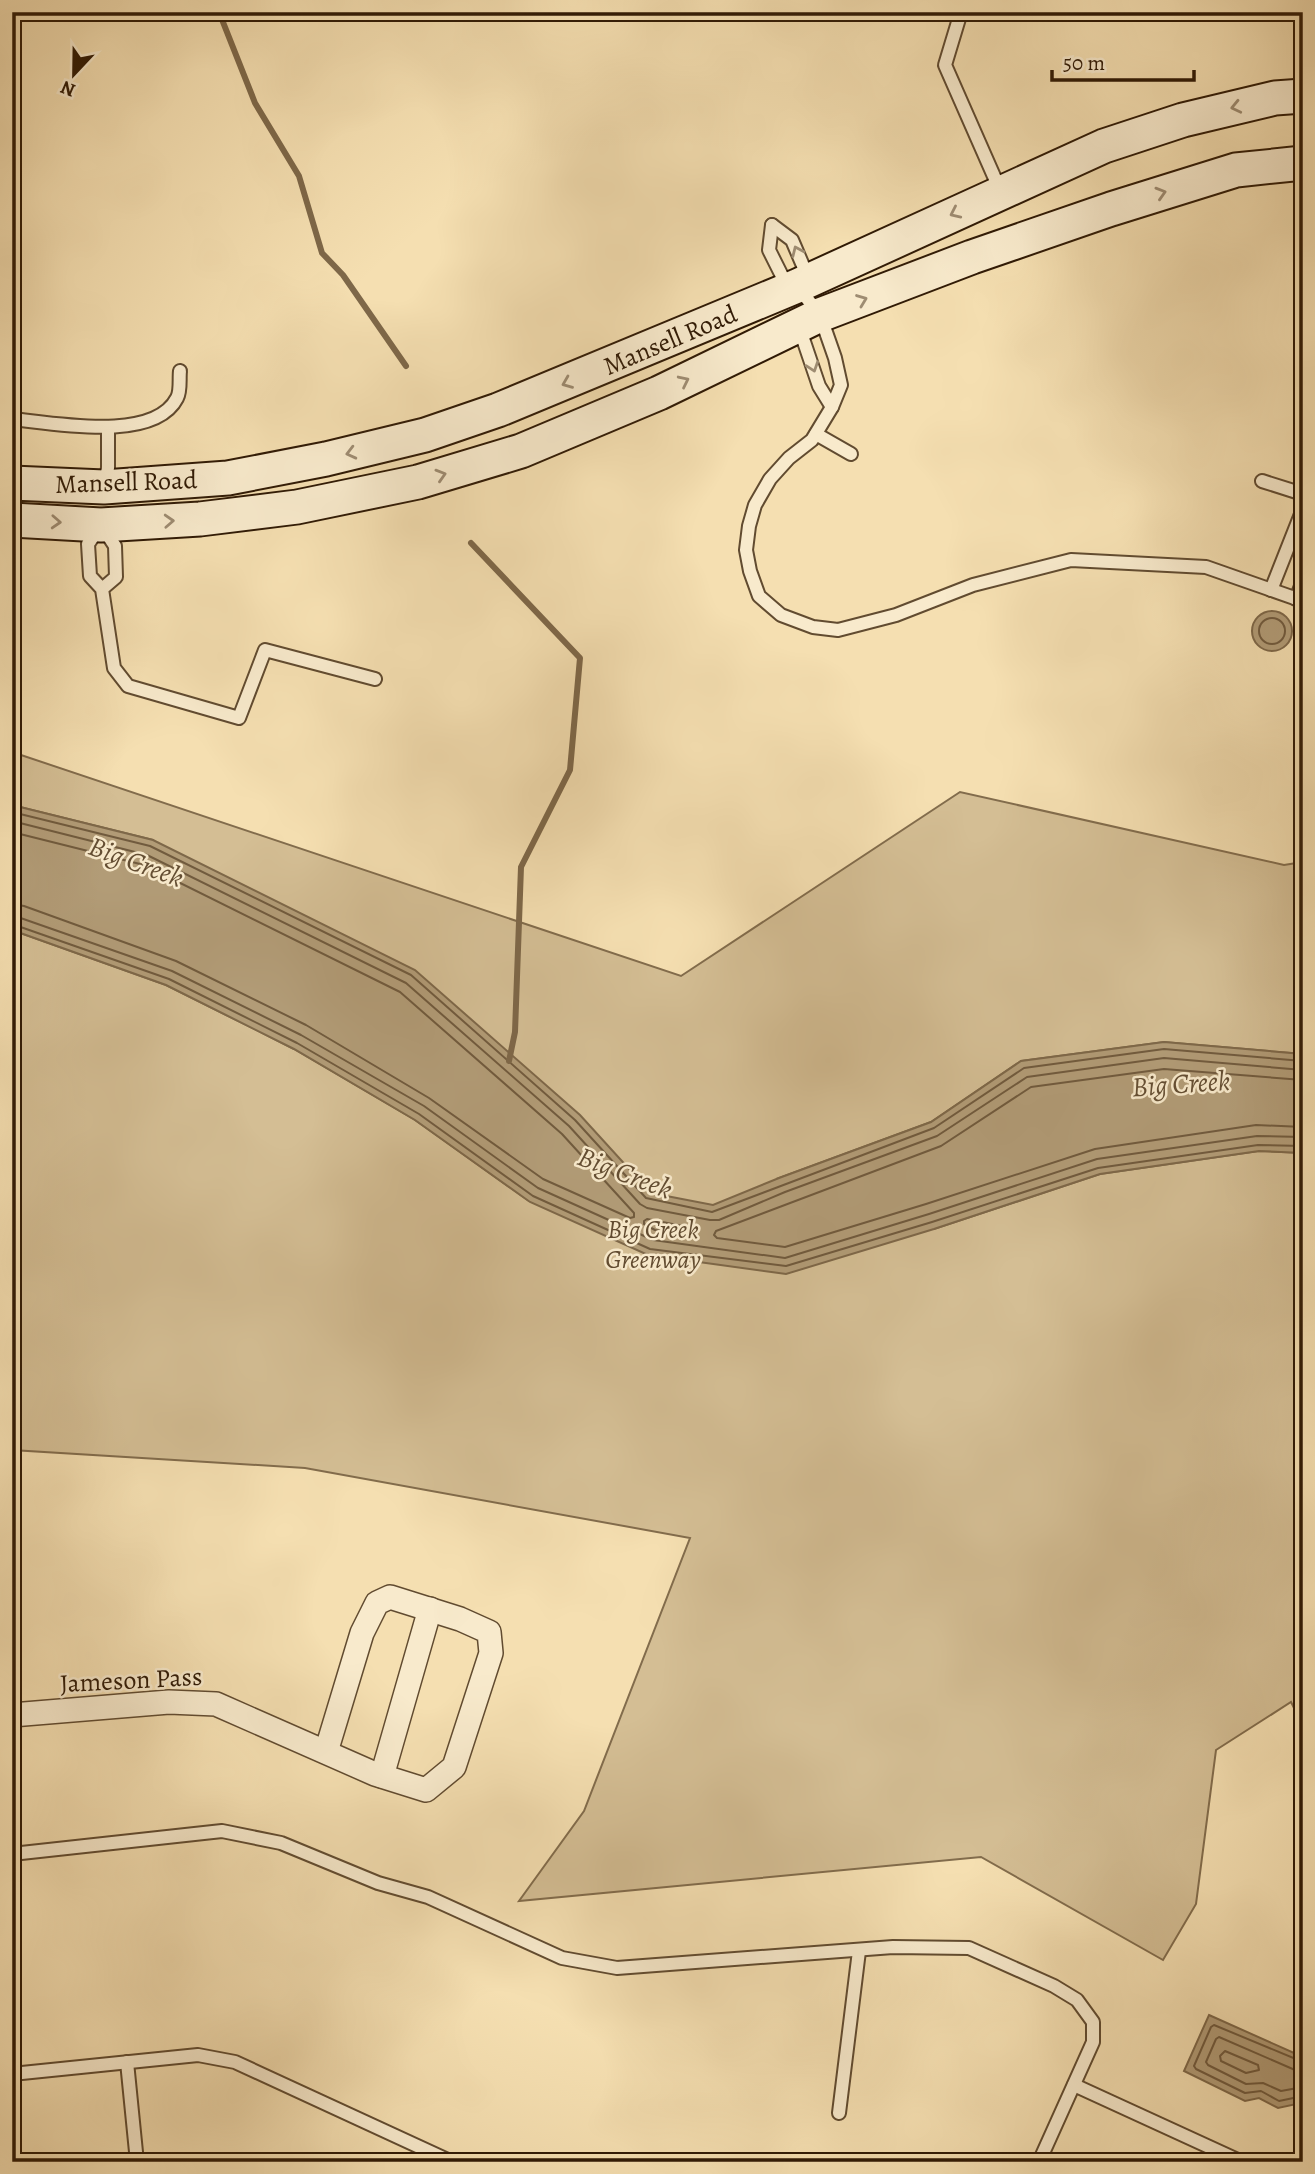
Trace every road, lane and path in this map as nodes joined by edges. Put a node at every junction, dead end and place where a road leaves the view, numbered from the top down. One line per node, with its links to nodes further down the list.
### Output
1 (961, 12): 4 (lane)
2 (1298, 92): 4 (main road, Mansell Road, one-way to 4)
3 (1303, 163): 6 (main road, Mansell Road, one-way to 3)
4 (1001, 192): 5 (main road, Mansell Road, one-way to 5)
5 (797, 286): 6 (lane); 15 (main road, Mansell Road, one-way to 15)
6 (809, 320): 8 (lane, one-way to 8); 8 (lane); 19 (main road, Mansell Road, one-way to 6)
7 (180, 371): 10 (lane)
8 (832, 407): 11 (lane)
9 (12, 419): 10 (lane)
10 (108, 427): 15 (lane)
11 (816, 434): 12 (lane); 22 (lane)
12 (852, 454)
13 (1262, 481): 16 (lane)
14 (12, 484): 15 (main road, Mansell Road)
15 (104, 487): 19 (main road)
16 (1303, 494)
17 (1303, 509): 22 (lane)
18 (12, 520): 19 (main road, Mansell Road, one-way to 19)
19 (101, 524): 21 (lane); 21 (lane)
20 (1303, 581): 23 (lane)
21 (102, 589): 24 (lane)
22 (1271, 590): 23 (lane)
23 (1299, 600)
24 (375, 680)
25 (430, 1609): 27 (street, Jameson Pass); 28 (street); 28 (street, Jameson Pass)
26 (12, 1715): 27 (street, Jameson Pass)
27 (326, 1752): 28 (street, Jameson Pass)
28 (382, 1776)
29 (12, 1854): 30 (lane)
30 (859, 1951): 33 (lane); 34 (lane)
31 (127, 2062): 32 (lane); 35 (lane); 36 (lane)
32 (12, 2074)
33 (1074, 2084): 37 (lane); 38 (lane)
34 (839, 2113)
35 (137, 2162)
36 (452, 2162)
37 (1039, 2162)
38 (1242, 2162)

